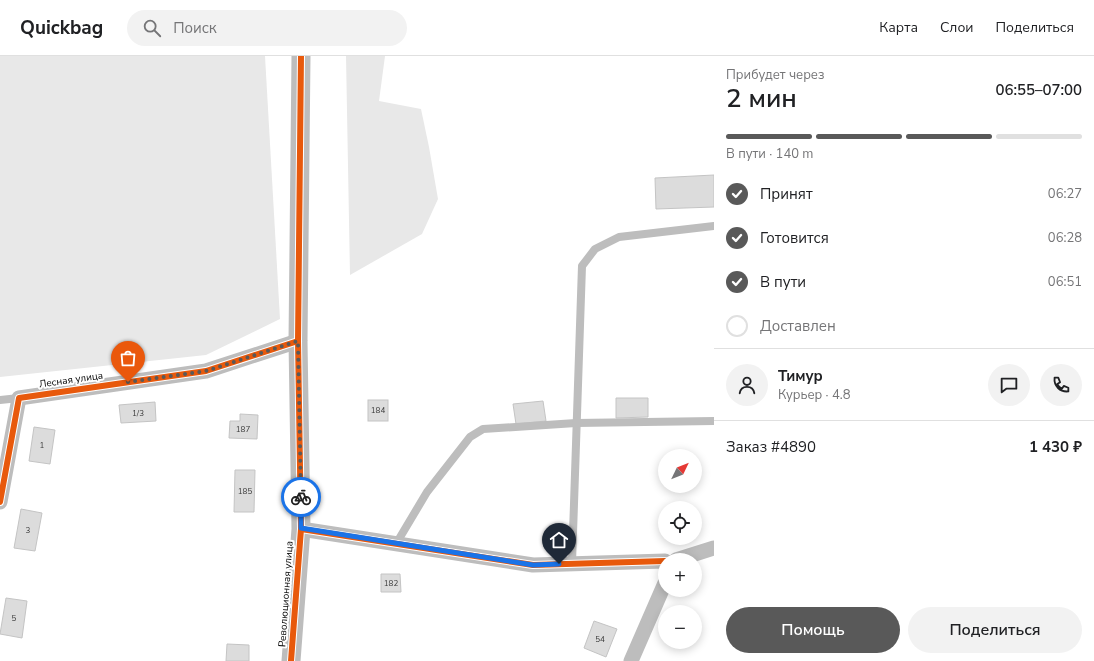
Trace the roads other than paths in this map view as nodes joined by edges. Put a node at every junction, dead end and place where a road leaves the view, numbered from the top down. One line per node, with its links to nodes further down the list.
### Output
1 (301, 56): 3 (street, Революционная улица)
2 (714, 226): 7 (lane)
3 (298, 339): 4 (street, Лесная улица); 9 (street, Революционная улица)
4 (19, 398): 5 (lane); 8 (street)
5 (0, 400)
6 (714, 421): 7 (lane)
7 (576, 423): 10 (lane); 14 (lane)
8 (0, 502)
9 (301, 528): 10 (street); 16 (street, Революционная улица)
10 (396, 544): 14 (street)
11 (714, 548): 12 (street)
12 (698, 553)
13 (658, 560): 14 (street)
14 (572, 563)
15 (659, 597): 17 (street)
16 (291, 661)
17 (631, 661)

